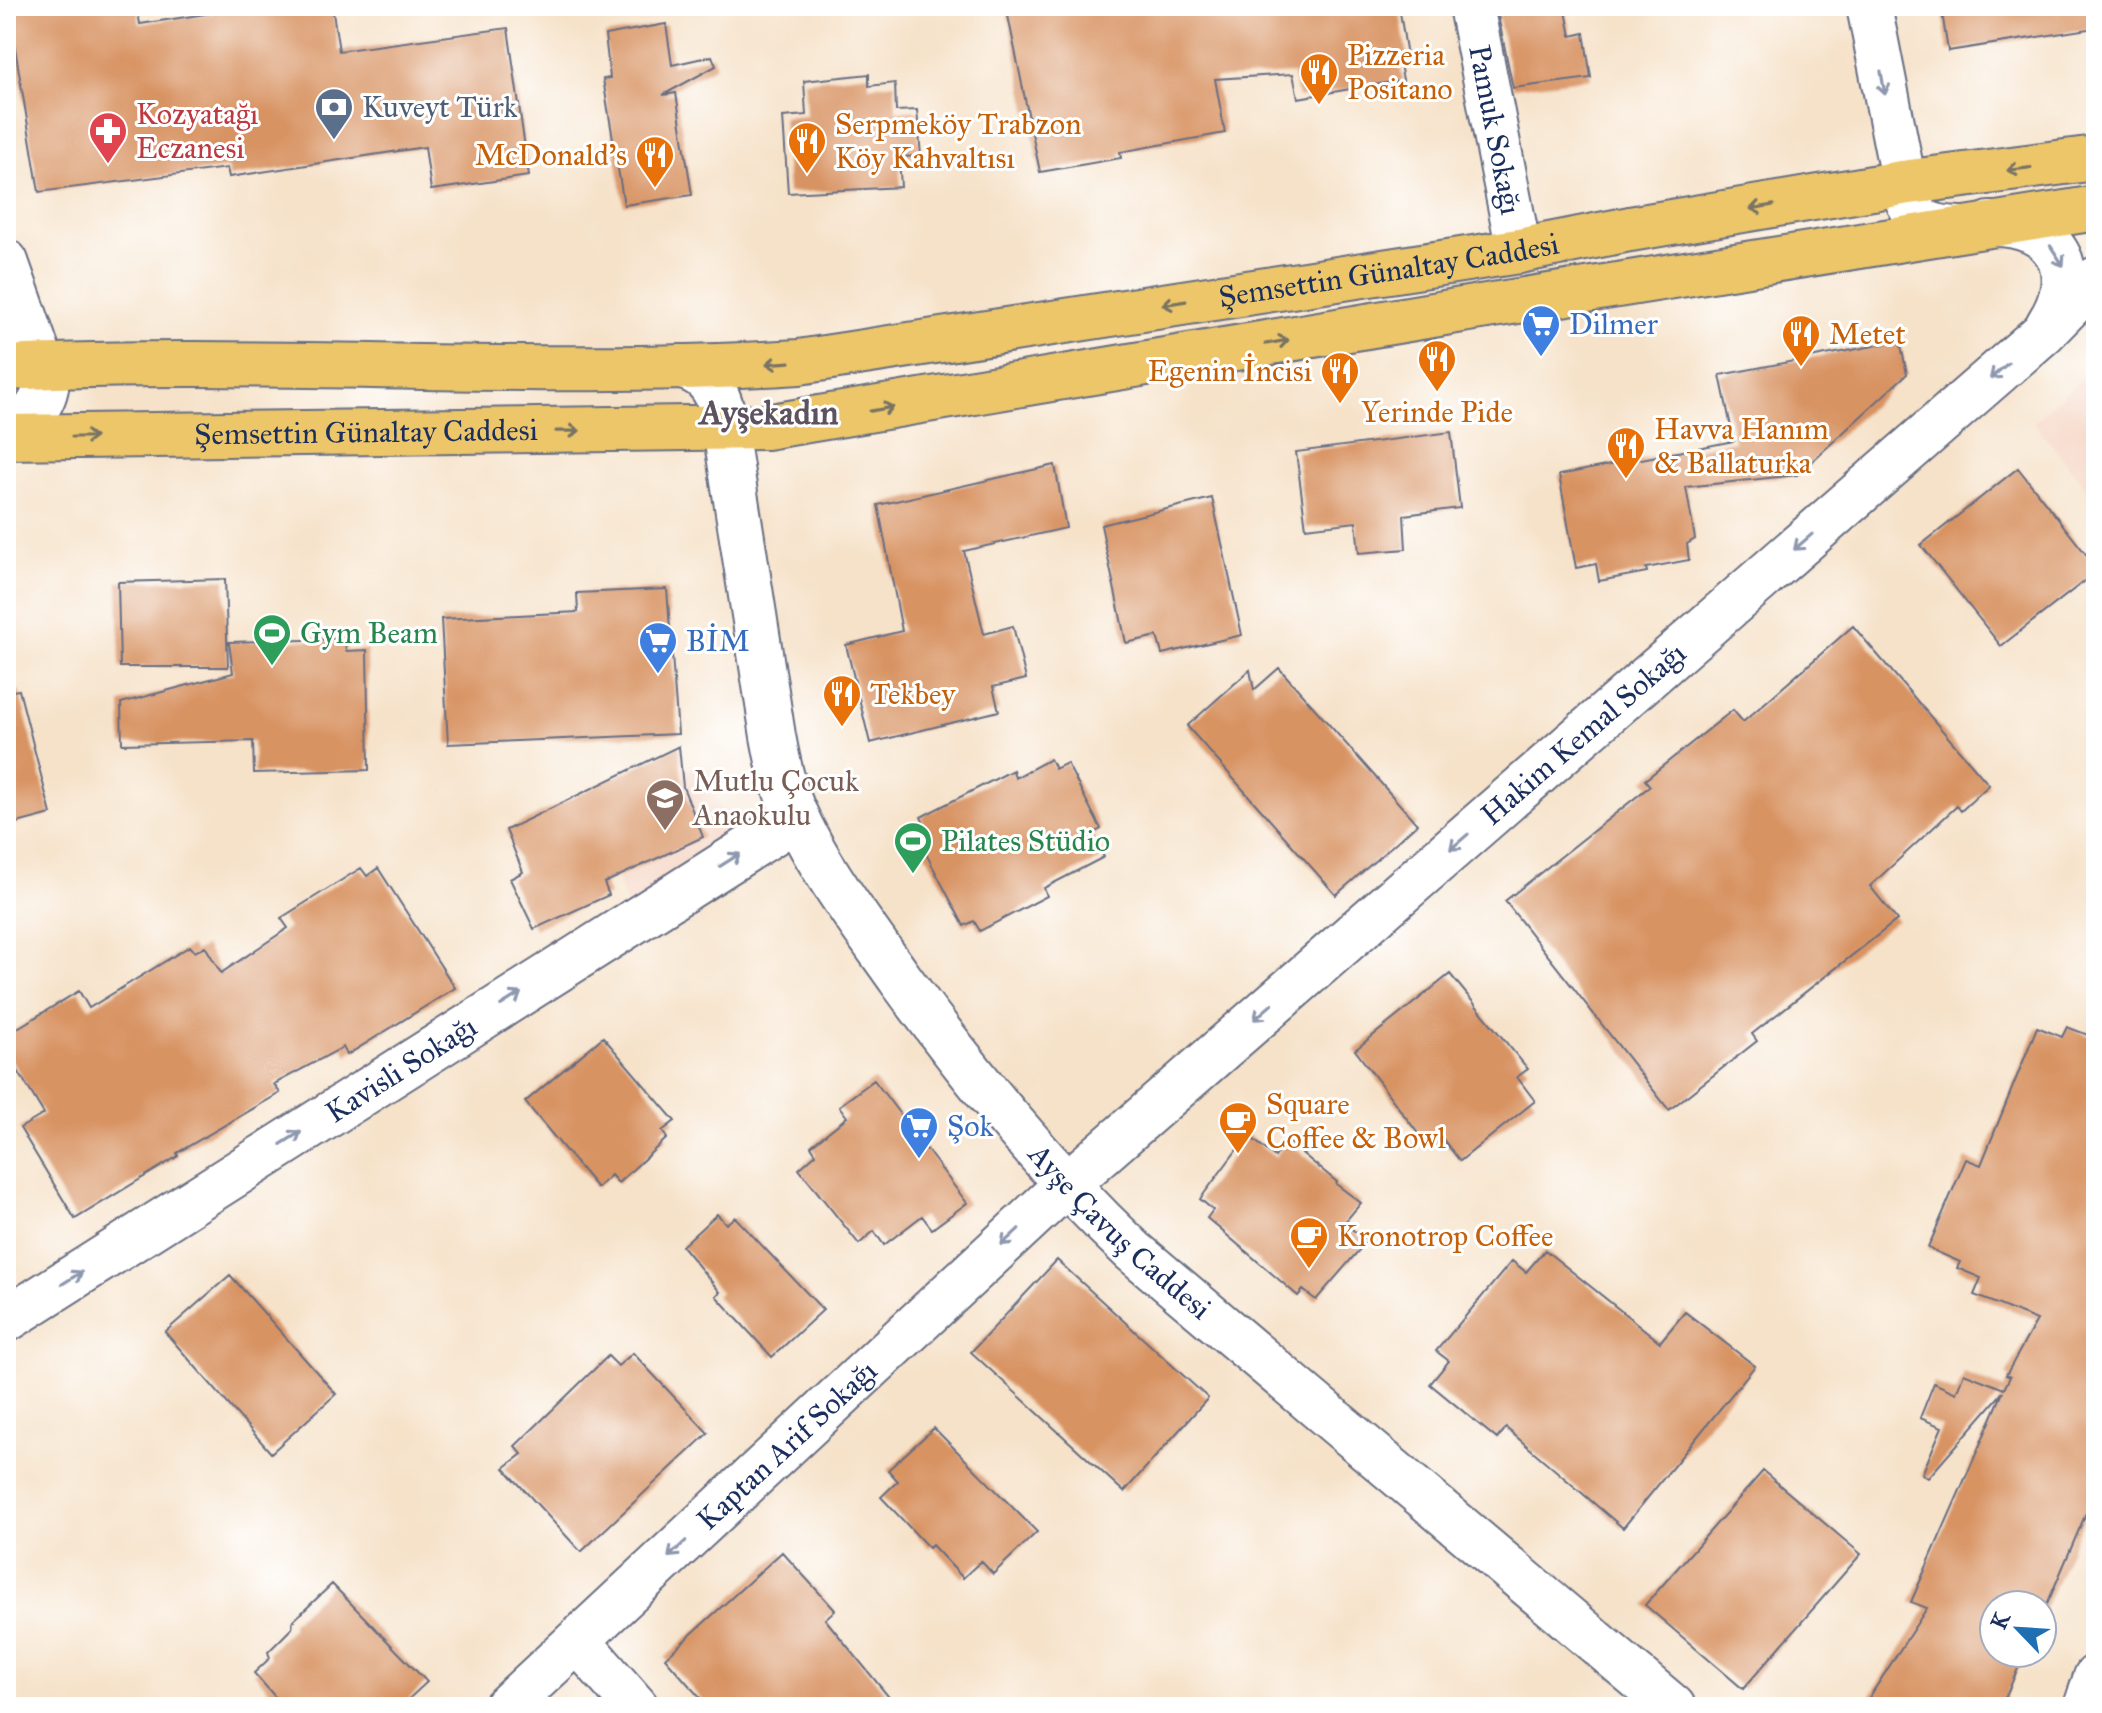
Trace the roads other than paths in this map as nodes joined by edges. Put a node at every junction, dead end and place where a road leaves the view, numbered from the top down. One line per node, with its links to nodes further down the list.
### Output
1 (1471, 6): 7 (street, Pamuk Sokağı)
2 (1869, 6): 4 (street, one-way to 4)
3 (2096, 158): 4 (main road, Şemsettin Günaltay Caddesi, one-way to 4)
4 (1902, 183): 6 (street); 7 (main road, Şemsettin Günaltay Caddesi, one-way to 7)
5 (2096, 208): 6 (main road, Şemsettin Günaltay Caddesi)
6 (1975, 227): 10 (street, one-way to 10); 13 (main road, Şemsettin Günaltay Caddesi, one-way to 6)
7 (1519, 251): 12 (main road, Şemsettin Günaltay Caddesi, one-way to 12)
8 (6, 262): 11 (street)
9 (2096, 279): 10 (street, Hakim Kemal Sokağı)
10 (2043, 333): 16 (street, Hakim Kemal Sokağı, one-way to 16)
11 (24, 367): 12 (main road, Şemsettin Günaltay Caddesi); 14 (street)
12 (681, 367): 13 (street)
13 (726, 429): 14 (main road, Şemsettin Günaltay Caddesi, one-way to 13); 15 (street, Ayşe Çavuş Caddesi)
14 (6, 435)
15 (797, 818): 16 (street, Ayşe Çavuş Caddesi); 17 (street, Kavisli Sokağı, one-way to 15)
16 (1067, 1184): 18 (street, Kaptan Arif Sokağı, one-way to 18); 21 (street, Ayşe Çavuş Caddesi)
17 (6, 1320)
18 (578, 1641): 19 (street, Kaptan Arif Sokağı); 20 (street)
19 (506, 1707)
20 (636, 1707)
21 (1673, 1707)

